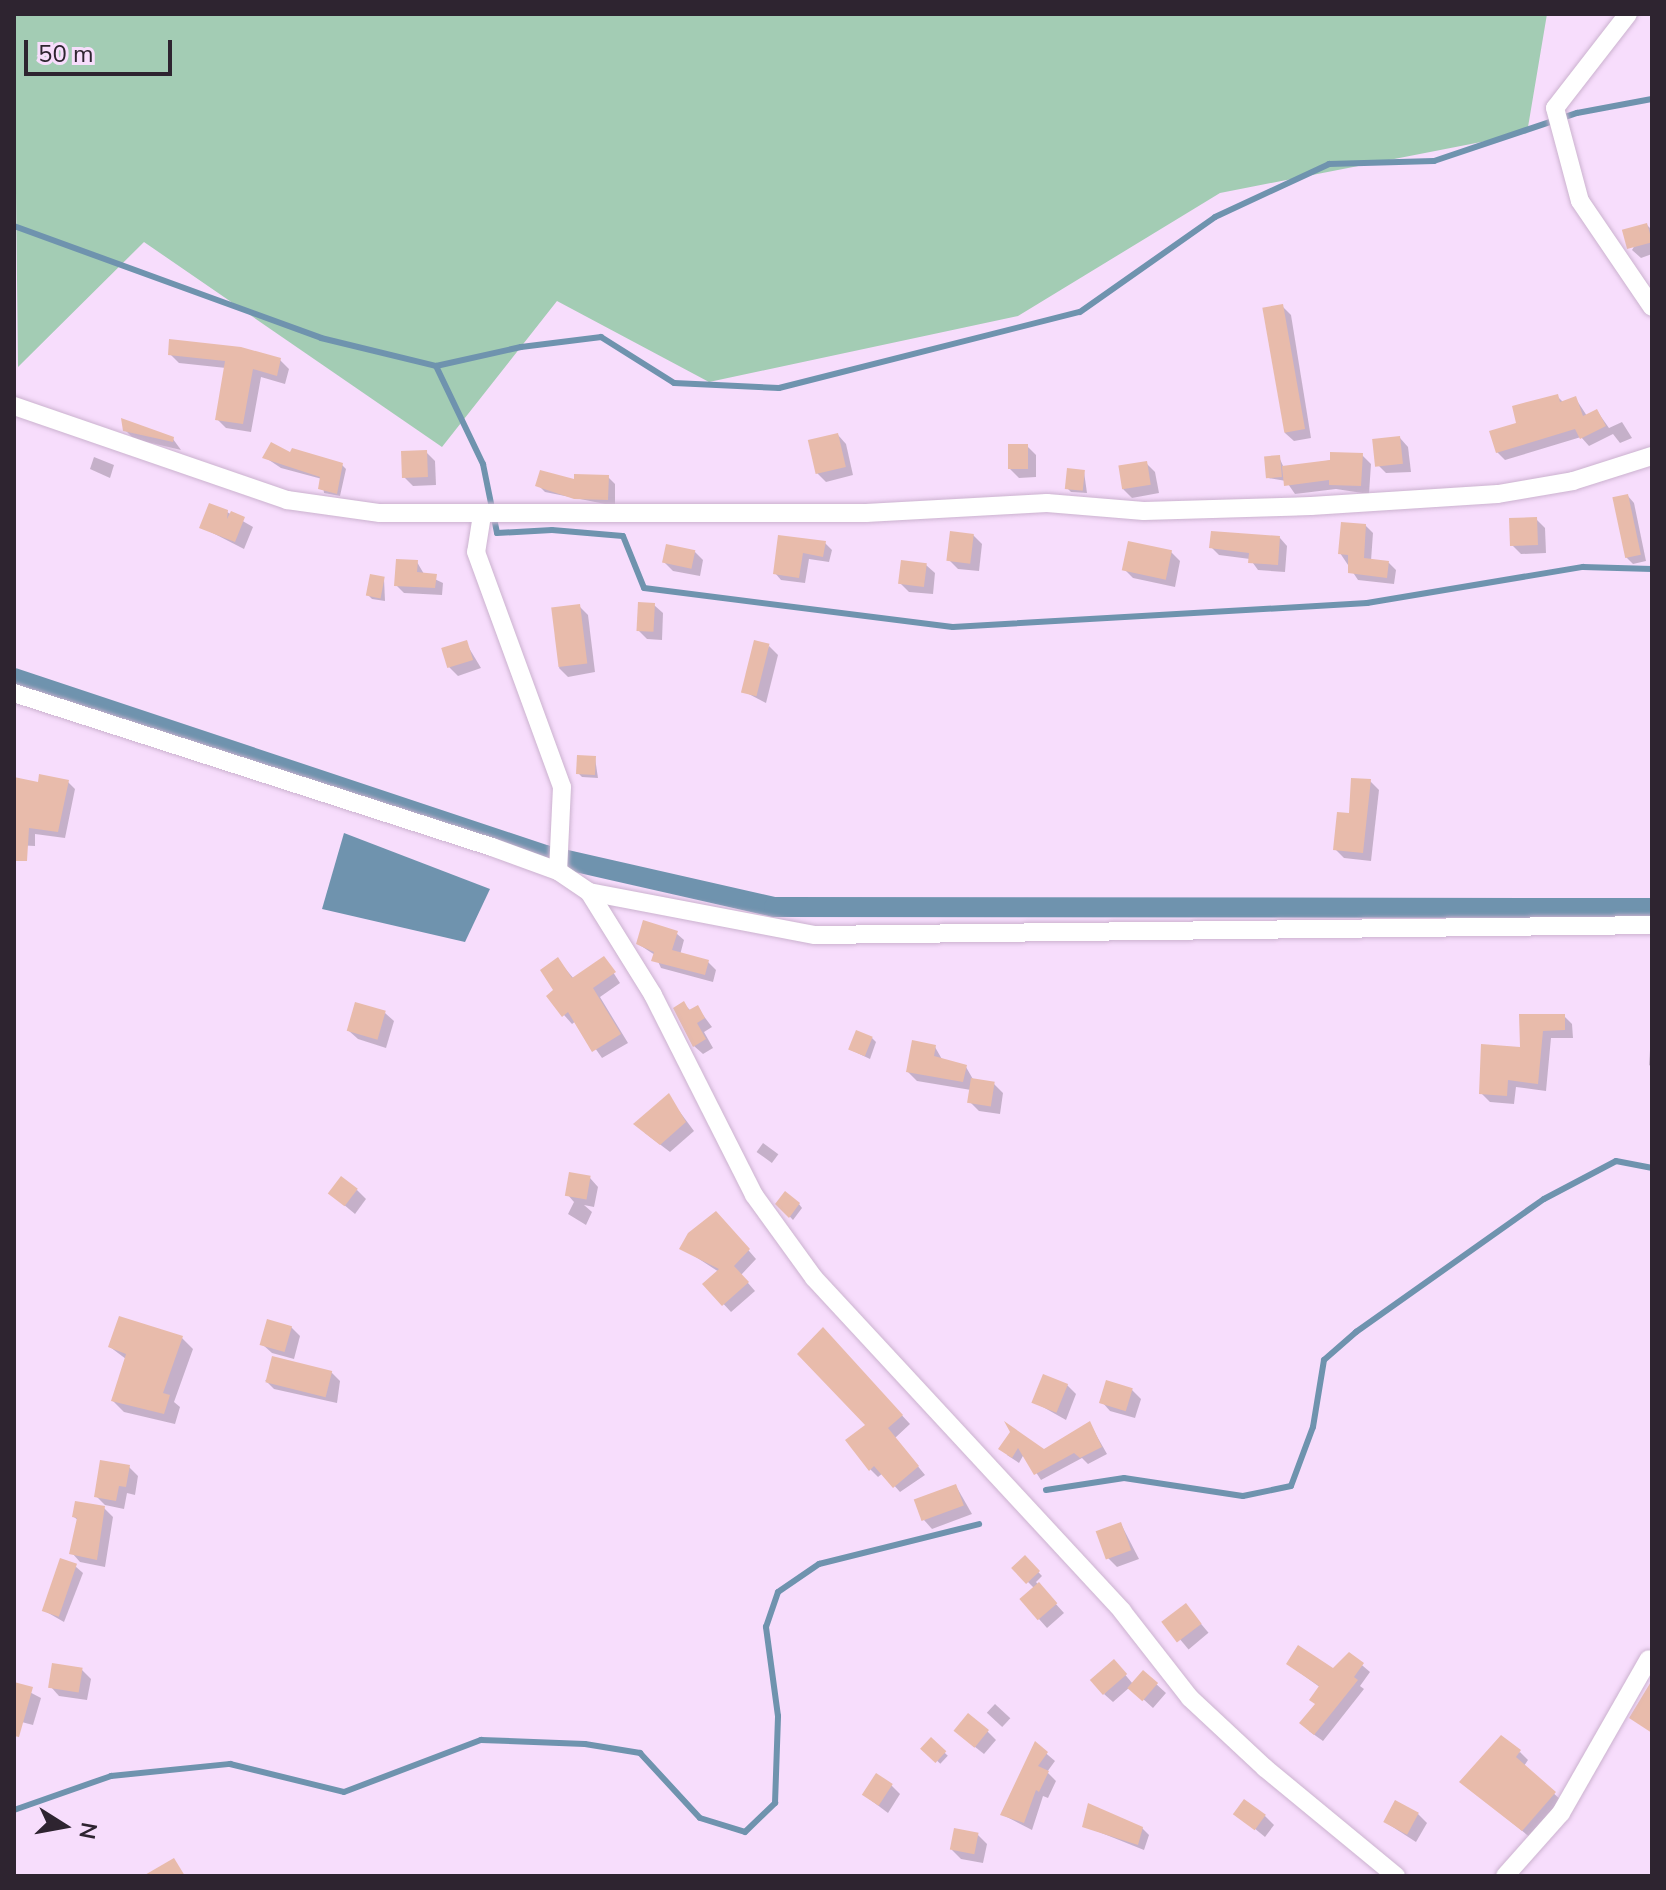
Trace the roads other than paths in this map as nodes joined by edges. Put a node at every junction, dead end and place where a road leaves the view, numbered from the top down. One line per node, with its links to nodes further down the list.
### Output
1 (1628, 14): 2 (street)
2 (1652, 307)
3 (14, 406): 5 (street)
4 (1652, 456): 5 (street)
5 (482, 515): 7 (street)
6 (14, 693): 7 (street)
7 (558, 871): 8 (street)
8 (589, 892): 9 (street); 11 (street)
9 (1652, 925)
10 (1649, 1659): 12 (street)
11 (1396, 1876)
12 (1505, 1876)

